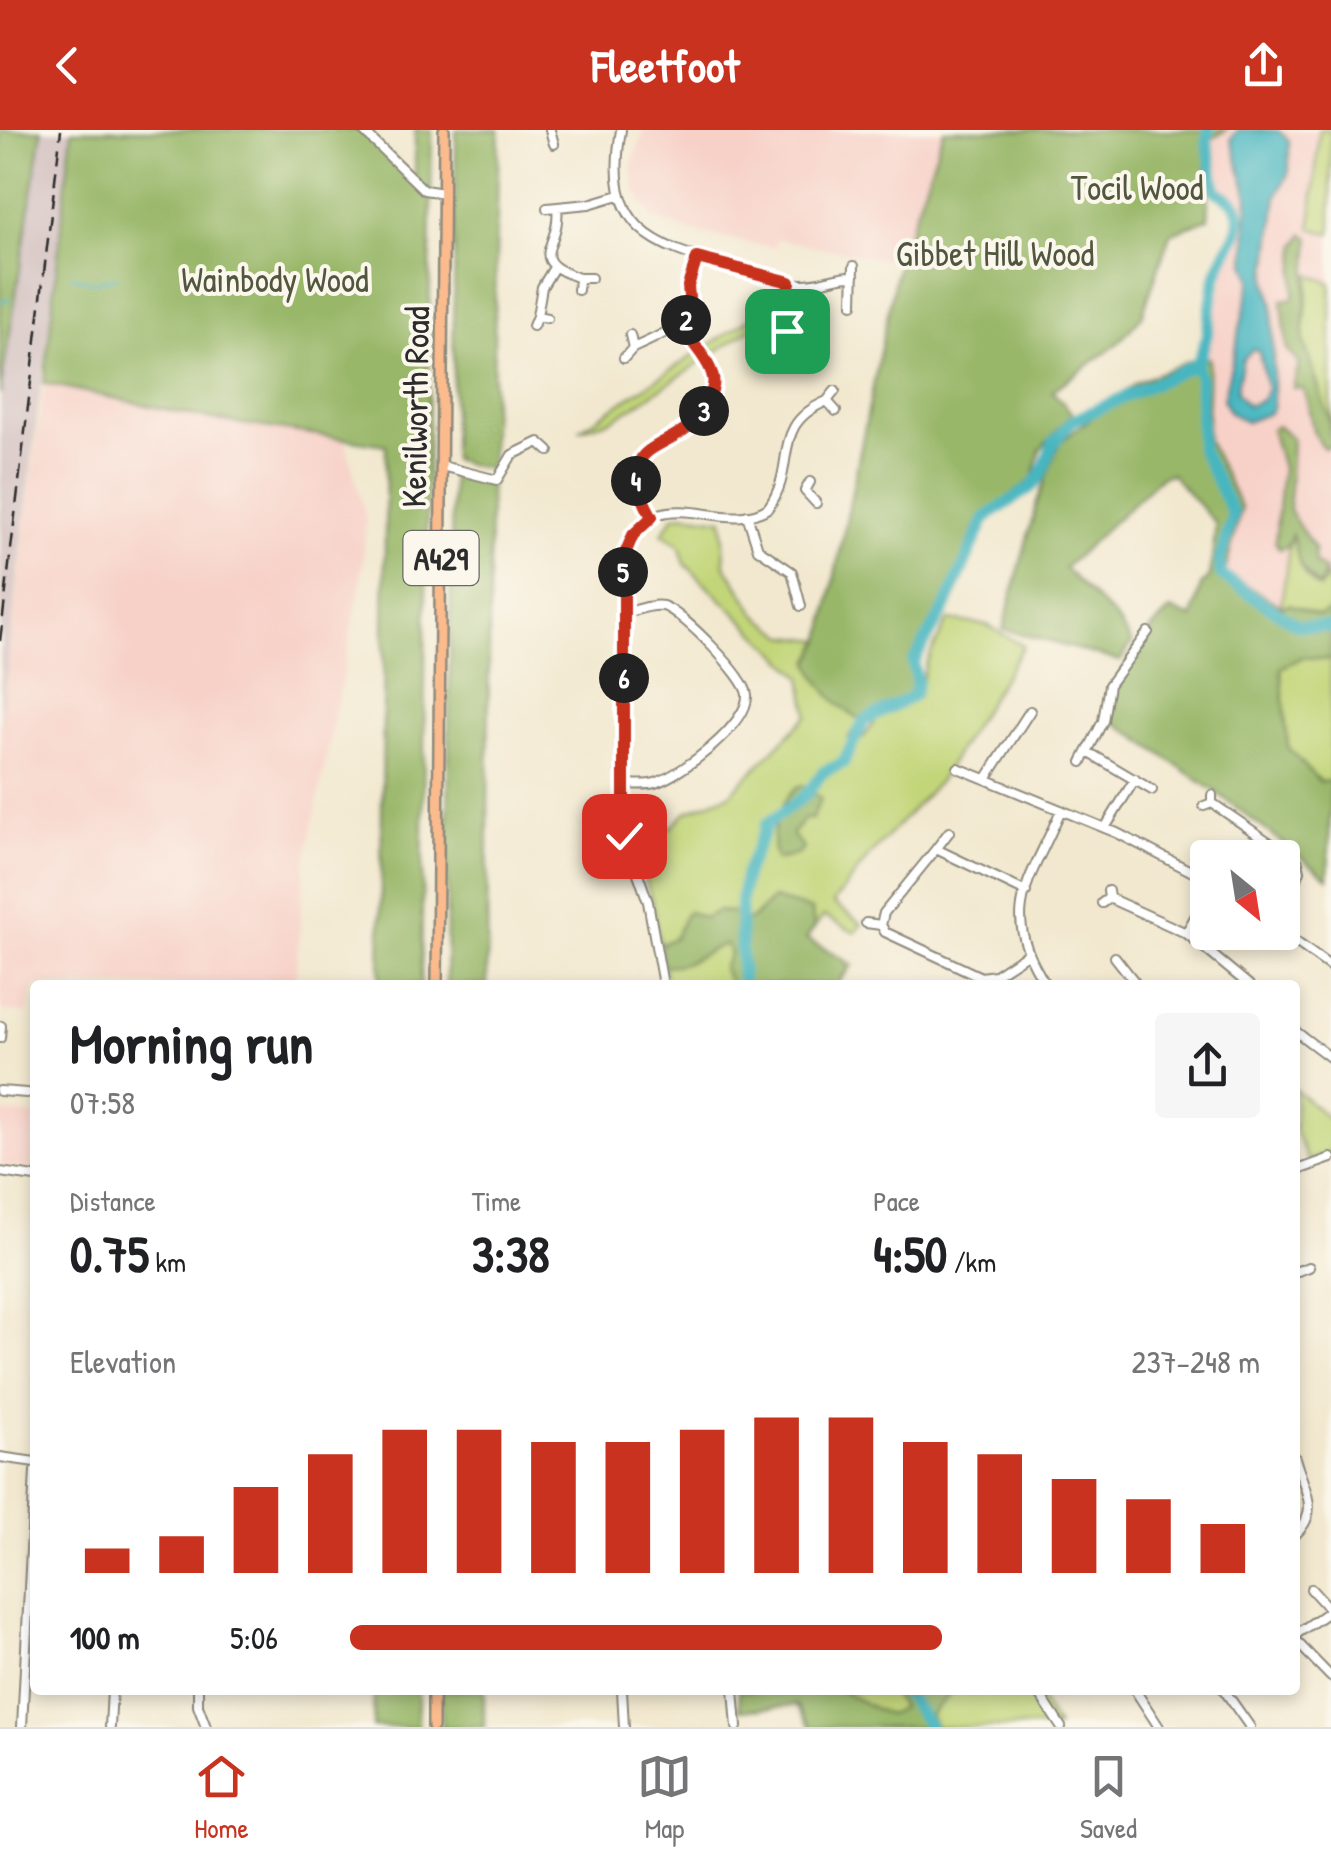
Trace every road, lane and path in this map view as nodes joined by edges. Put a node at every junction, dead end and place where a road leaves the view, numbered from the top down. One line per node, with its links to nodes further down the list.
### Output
1 (362, 130): 7 (street)
2 (444, 130): 7 (main road, Kenilworth Road / A429)
3 (550, 130): 5 (street); 6 (street)
4 (621, 130): 8 (street)
5 (538, 132)
6 (554, 144)
7 (444, 194): 34 (main road, Kenilworth Road / A429)
8 (619, 194): 9 (street); 10 (street)
9 (697, 258): 13 (street); 19 (street)
10 (554, 268): 11 (street); 18 (street)
11 (580, 278): 12 (street); 14 (street)
12 (591, 278)
13 (790, 282): 15 (street); 16 (street)
14 (578, 290)
15 (853, 304)
16 (783, 311): 17 (street); 21 (street)
17 (770, 313)
18 (533, 326)
19 (680, 326): 22 (street); 25 (street)
20 (630, 335): 22 (street)
21 (786, 341)
22 (633, 348): 23 (street)
23 (624, 358)
24 (726, 376): 25 (street)
25 (714, 379): 29 (street)
26 (835, 391): 27 (street)
27 (828, 400): 28 (street); 36 (street)
28 (836, 411)
29 (699, 419): 30 (street); 40 (street)
30 (711, 426)
31 (550, 435): 32 (street)
32 (539, 442): 33 (street); 34 (street)
33 (549, 451)
34 (442, 466): 73 (main road, Kenilworth Road / A429)
35 (810, 482): 37 (street)
36 (781, 484): 37 (street); 39 (street)
37 (804, 491): 38 (street)
38 (816, 503)
39 (748, 515): 40 (street); 41 (street)
40 (652, 517): 42 (street)
41 (788, 602)
42 (625, 613): 50 (street); 50 (street)
43 (1148, 632): 45 (street)
44 (1032, 709): 48 (street)
45 (1088, 752): 46 (street); 49 (street)
46 (1082, 762)
47 (958, 768): 48 (street)
48 (986, 779): 53 (street)
49 (1135, 779): 51 (street); 54 (street)
50 (624, 784): 74 (street)
51 (1155, 791)
52 (1209, 801): 56 (street)
53 (1061, 810): 54 (street); 59 (street)
54 (1106, 828): 58 (street)
55 (949, 832): 57 (street)
56 (1266, 840)
57 (936, 849): 59 (street); 62 (street)
58 (1190, 871)
59 (1026, 892): 67 (street)
60 (1106, 897): 64 (street)
61 (866, 923): 62 (street)
62 (881, 925): 67 (street)
63 (1190, 927): 64 (street)
64 (1186, 934): 77 (street)
65 (1300, 945): 70 (street)
66 (1331, 950): 70 (street)
67 (1027, 954): 75 (street)
68 (1116, 957): 71 (street)
69 (1135, 958): 71 (street)
70 (1322, 961): 72 (street)
71 (1123, 967): 76 (street)
72 (1331, 967)
73 (436, 980)
74 (662, 980)
75 (1043, 980)
76 (1133, 980)
77 (1242, 980)
78 (2, 1026): 80 (street)
79 (1300, 1035): 81 (street)
80 (0, 1038)
81 (1331, 1058)
82 (0, 1091): 83 (street)
83 (26, 1093)
84 (1331, 1158): 85 (street)
85 (1300, 1170)
86 (0, 1172): 87 (street)
87 (30, 1176)
88 (1308, 1267): 89 (street)
89 (1300, 1270)
90 (0, 1456): 91 (street)
91 (30, 1461)
92 (1300, 1473): 93 (street)
93 (1300, 1529)
94 (30, 1569): 108 (street)
95 (1310, 1589): 96 (street)
96 (1331, 1611): 97 (street)
97 (1300, 1634)
98 (1300, 1643): 99 (street)
99 (1331, 1677)
100 (112, 1695): 109 (street)
101 (198, 1695): 110 (street)
102 (433, 1695): 111 (main road)
103 (622, 1695): 112 (street)
104 (734, 1695): 113 (street)
105 (1040, 1695): 114 (street)
106 (1137, 1695): 115 (street)
107 (1228, 1695): 116 (street)
108 (22, 1727)
109 (110, 1727)
110 (206, 1727)
111 (434, 1727)
112 (624, 1727)
113 (737, 1727)
114 (1061, 1727)
115 (1159, 1727)
116 (1250, 1727)

